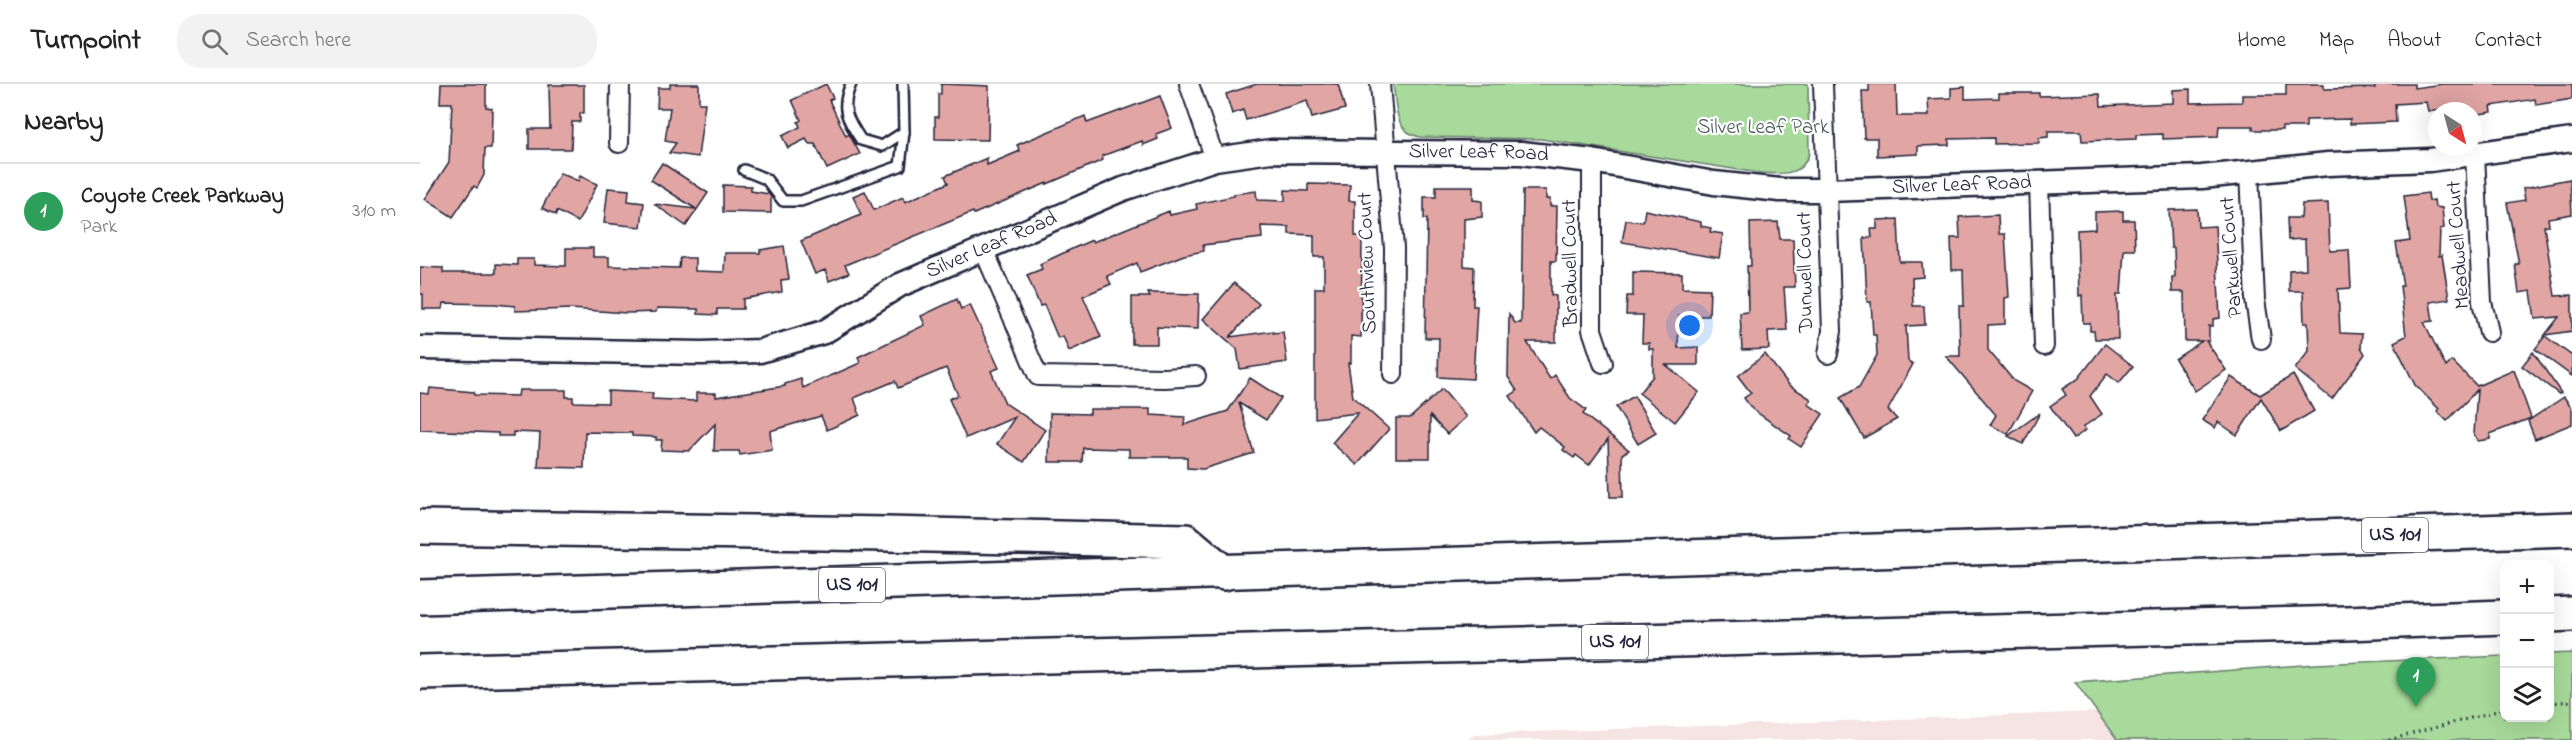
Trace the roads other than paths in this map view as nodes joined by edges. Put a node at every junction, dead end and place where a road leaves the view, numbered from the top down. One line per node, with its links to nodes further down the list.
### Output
1 (620, 84): 9 (street)
2 (851, 84): 7 (lane)
3 (903, 84): 7 (lane)
4 (1189, 84): 14 (street)
5 (1380, 84): 10 (street, Southview Court)
6 (1823, 84): 19 (street, Dunwell Court)
7 (904, 132): 16 (lane)
8 (2572, 140): 11 (street, Silver Leaf Road)
9 (619, 143)
10 (1385, 151): 14 (street, Silver Leaf Road); 15 (street, Silver Leaf Road); 27 (street, Southview Court)
11 (2482, 153)
12 (2460, 156): 17 (street, Silver Leaf Road)
13 (2475, 156): 21 (street, Meadwell Court)
14 (1215, 159): 20 (street, Silver Leaf Road)
15 (1592, 161): 19 (street, Silver Leaf Road); 26 (street, Bradwell Court)
16 (744, 170)
17 (2249, 173): 18 (street, Silver Leaf Road); 22 (street, Parkwell Court)
18 (2039, 182): 19 (street, Silver Leaf Road); 23 (street)
19 (1827, 190): 25 (street, Dunwell Court)
20 (983, 249): 24 (street, Silver Leaf Road); 28 (street)
21 (2489, 332)
22 (2261, 339)
23 (2044, 346)
24 (420, 348)
25 (1828, 354)
26 (1603, 363)
27 (1393, 374)
28 (1196, 376)
29 (420, 527): 31 (highway)
30 (2572, 529): 31 (highway, US 101)
31 (1224, 573): 32 (highway, US 101)
32 (420, 597)
33 (2572, 614): 34 (highway)
34 (2554, 615)
35 (2500, 617): 36 (highway, US 101)
36 (420, 672)

